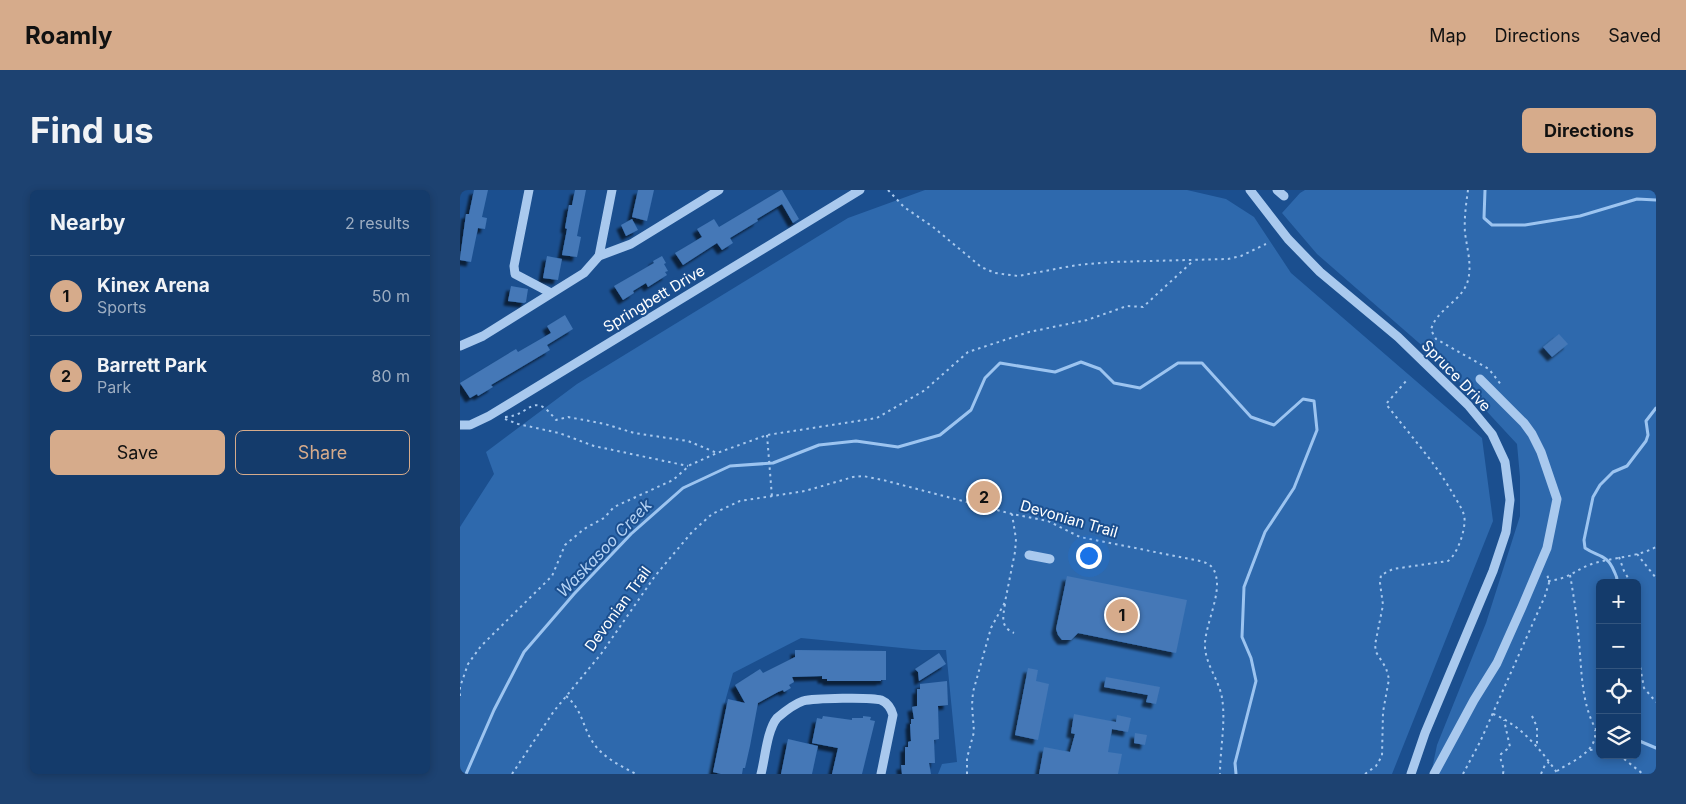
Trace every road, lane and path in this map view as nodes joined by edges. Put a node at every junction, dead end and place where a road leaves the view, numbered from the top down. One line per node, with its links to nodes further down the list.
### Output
1 (529, 190): 10 (street)
2 (612, 190): 8 (street)
3 (719, 190): 8 (street)
4 (860, 190): 14 (street, Springbett Drive)
5 (888, 190): 9 (path)
6 (1250, 190): 52 (street, Spruce Drive)
7 (1266, 244): 9 (path)
8 (599, 256): 10 (street)
9 (1194, 261): 15 (path)
10 (551, 293): 11 (street)
11 (460, 346)
12 (1480, 378): 53 (street)
13 (1407, 380): 51 (path)
14 (460, 425)
15 (767, 435): 16 (path); 18 (path)
16 (717, 453): 17 (path); 17 (path)
17 (688, 466): 32 (path)
18 (772, 497): 19 (path, Devonian Trail); 33 (path, Devonian Trail)
19 (1012, 514): 29 (path); 50 (path, Devonian Trail)
20 (1656, 547): 21 (path)
21 (1638, 554): 23 (path); 26 (path)
22 (1029, 555): 24 (street)
23 (1618, 558): 25 (path); 27 (path)
24 (1050, 559)
25 (1570, 576): 28 (path); 38 (path)
26 (1656, 578)
27 (1629, 579)
28 (1548, 581)
29 (1005, 602): 30 (path); 49 (path)
30 (1014, 633)
31 (1641, 669): 34 (path)
32 (460, 696)
33 (566, 696): 45 (path, Devonian Trail); 46 (path)
34 (1656, 702)
35 (1493, 714): 37 (path)
36 (1532, 716): 39 (path)
37 (1504, 720): 39 (path); 54 (path)
38 (1595, 728): 41 (path)
39 (1537, 747): 43 (path)
40 (1596, 749): 41 (path)
41 (1590, 750): 44 (path)
42 (1624, 759): 56 (path)
43 (1549, 762): 44 (path); 55 (path)
44 (1557, 773)
45 (512, 774)
46 (636, 774)
47 (761, 774): 48 (street)
48 (881, 774)
49 (967, 774)
50 (1220, 774)
51 (1365, 774)
52 (1411, 774)
53 (1434, 774)
54 (1503, 774)
55 (1542, 774)
56 (1643, 774)

